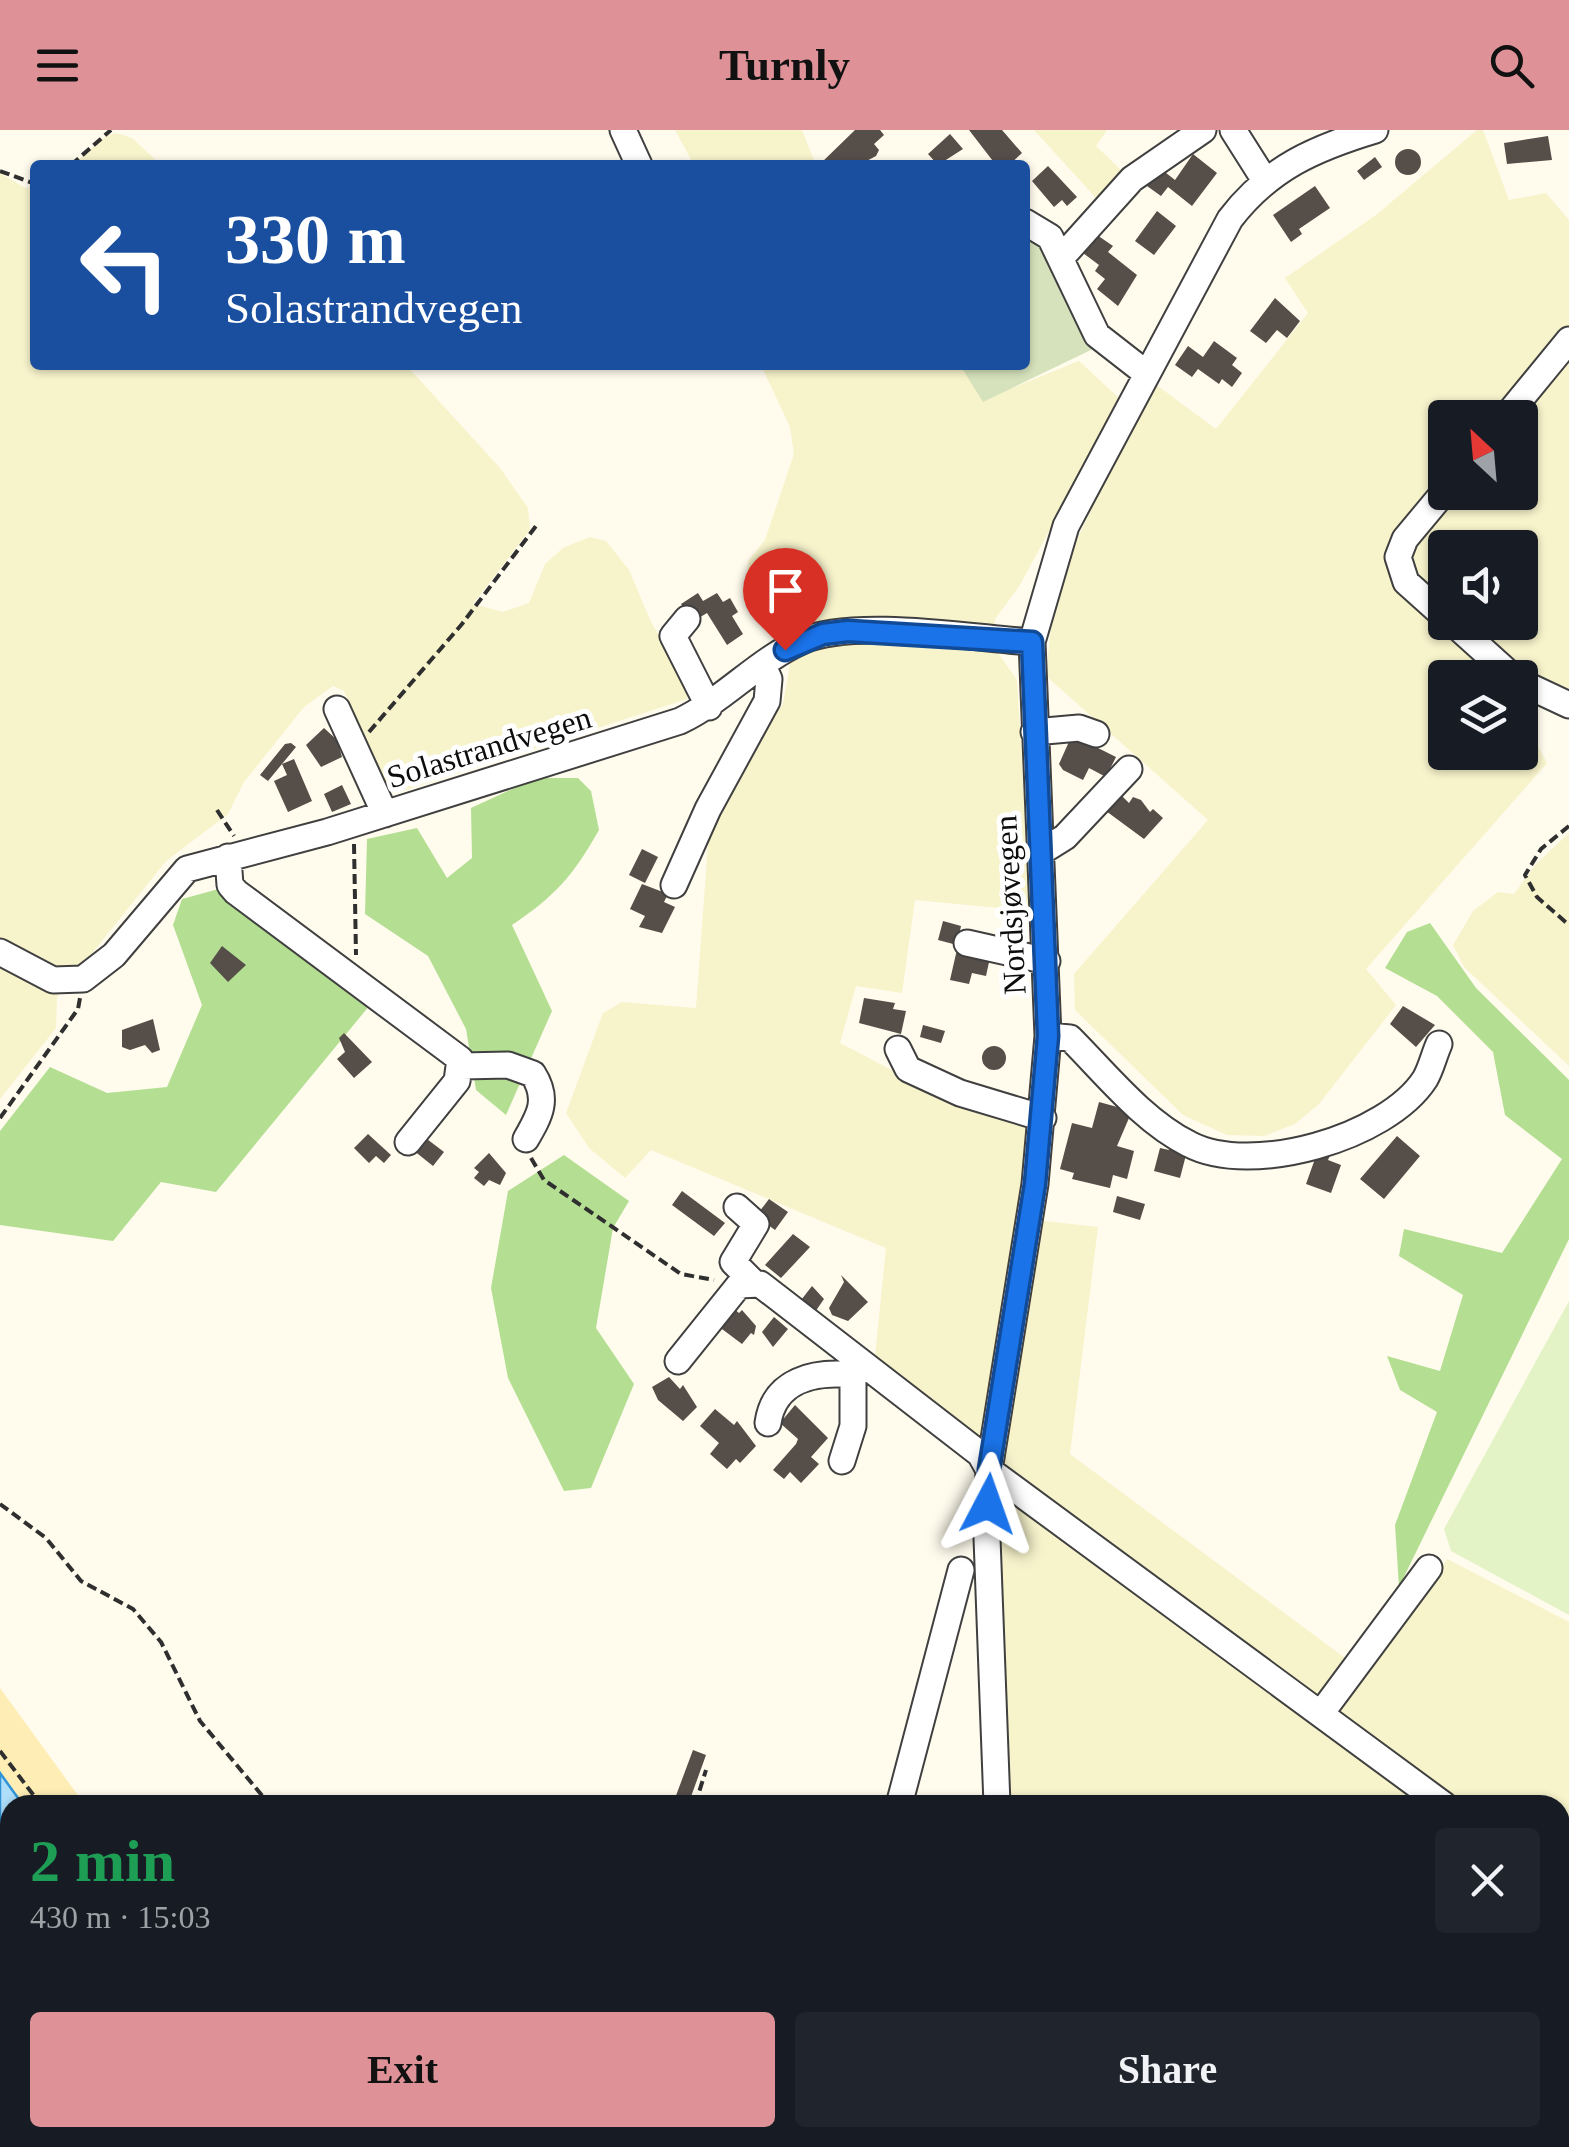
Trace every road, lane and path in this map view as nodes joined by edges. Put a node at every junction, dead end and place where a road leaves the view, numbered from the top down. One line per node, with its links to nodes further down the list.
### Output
1 (111, 130): 6 (path)
2 (623, 130): 7 (street)
3 (1203, 130): 12 (street)
4 (1233, 130): 9 (street)
5 (1375, 130): 9 (street, Nordsjøvegen)
6 (77, 160)
7 (637, 160)
8 (0, 172): 10 (path)
9 (1264, 179): 14 (street, Nordsjøvegen)
10 (30, 182)
11 (1030, 225): 12 (street)
12 (1061, 258): 14 (street)
13 (1569, 340): 15 (street)
14 (1147, 374): 21 (street, Nordsjøvegen)
15 (1521, 400)
16 (1429, 510): 18 (street)
17 (536, 526): 30 (path)
18 (1428, 602)
19 (686, 620): 26 (street)
20 (1472, 640): 22 (street)
21 (1032, 642): 23 (street, Solastrandvegen); 28 (street, Nordsjøvegen)
22 (1495, 660)
23 (763, 666): 26 (street, Solastrandvegen); 38 (street)
24 (1538, 690): 25 (street)
25 (1569, 706)
26 (709, 707): 33 (street, Solastrandvegen)
27 (337, 710): 30 (street)
28 (1034, 732): 29 (street); 36 (street, Nordsjøvegen)
29 (1096, 734)
30 (355, 748): 33 (street)
31 (1129, 769): 36 (street)
32 (218, 810): 37 (path)
33 (384, 814): 37 (street, Solastrandvegen)
34 (1569, 826): 39 (path)
35 (354, 848): 44 (path)
36 (1041, 852): 42 (street, Nordsjøvegen)
37 (239, 854): 43 (street, Solastrandvegen); 44 (street)
38 (674, 885)
39 (1569, 926)
40 (966, 944): 42 (street)
41 (0, 952): 43 (street)
42 (1047, 961): 45 (street, Nordsjøvegen)
43 (83, 979): 49 (path)
44 (357, 980): 48 (street)
45 (1048, 1036): 46 (street); 50 (street, Nordsjøvegen)
46 (1438, 1044)
47 (898, 1049): 50 (street)
48 (462, 1066): 51 (street); 52 (street)
49 (0, 1118)
50 (1044, 1118): 59 (street, Nordsjøvegen)
51 (526, 1139): 54 (path)
52 (408, 1142)
53 (737, 1208): 54 (street)
54 (746, 1283): 55 (street); 56 (street)
55 (678, 1361)
56 (857, 1371): 57 (street); 58 (street); 59 (street)
57 (768, 1424)
58 (842, 1461)
59 (989, 1470): 63 (street); 70 (street, Nordsjøvegen)
60 (0, 1504): 67 (path)
61 (1429, 1568): 63 (street)
62 (961, 1570): 69 (street)
63 (1322, 1712): 71 (street)
64 (0, 1751): 66 (path)
65 (706, 1770): 68 (path)
66 (33, 1795)
67 (262, 1795)
68 (697, 1795)
69 (902, 1795)
70 (998, 1795)
71 (1431, 1795)

